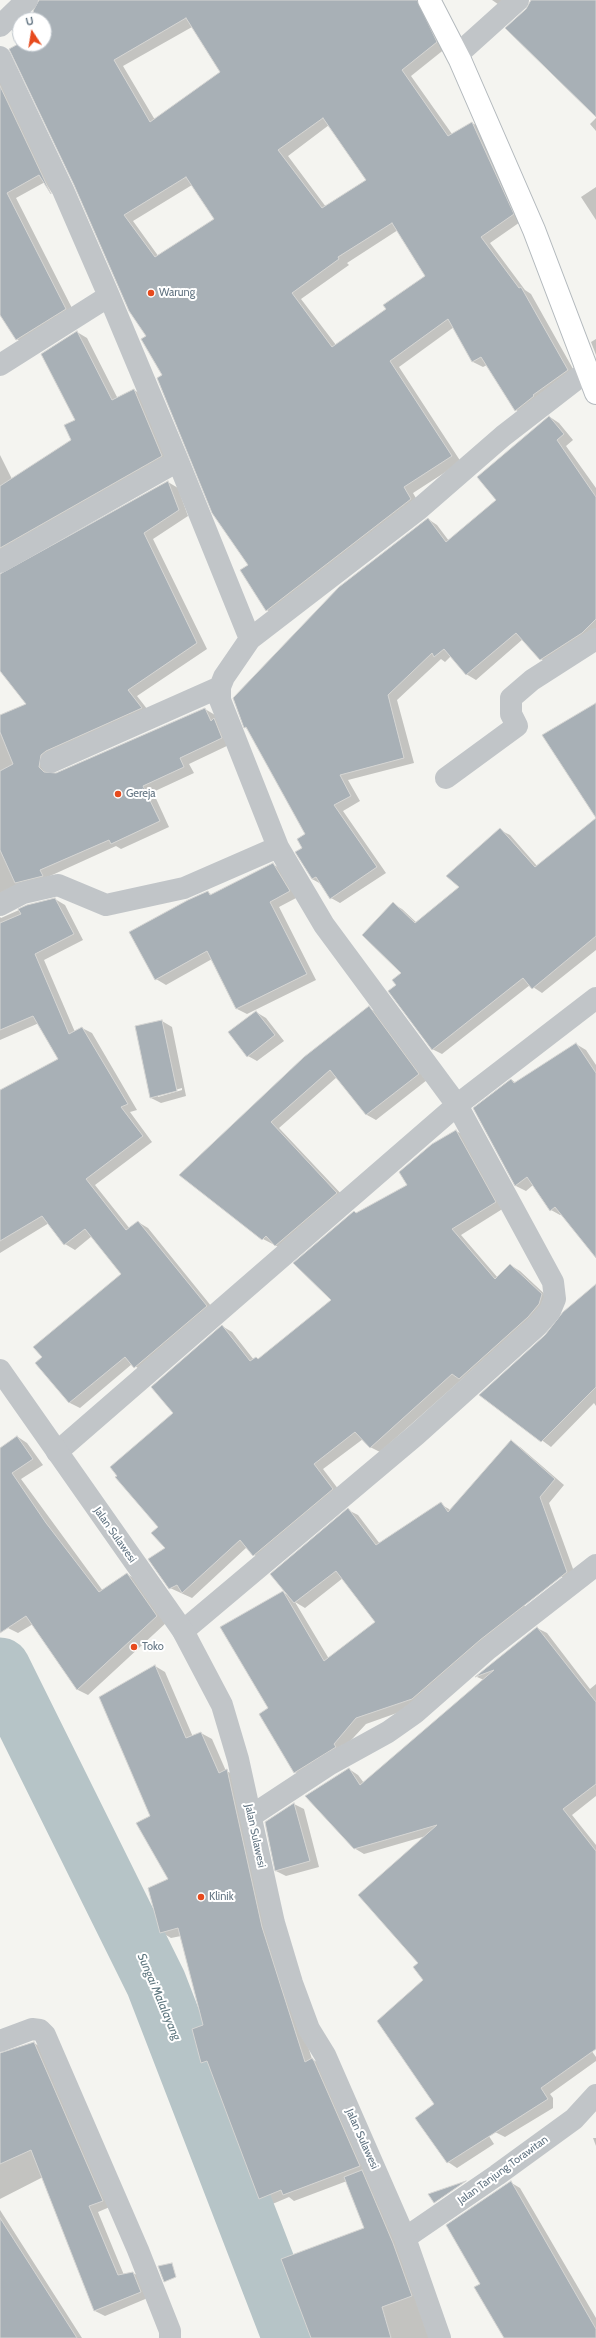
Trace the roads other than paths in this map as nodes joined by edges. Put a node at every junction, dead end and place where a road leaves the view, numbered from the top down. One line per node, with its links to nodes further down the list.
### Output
1 (27, 0): 4 (street)
2 (429, 0): 5 (main road)
3 (518, 0): 5 (street)
4 (0, 26)
5 (457, 55): 9 (main road)
6 (0, 57): 7 (street)
7 (109, 296): 8 (street); 11 (street)
8 (0, 365)
9 (587, 371): 10 (main road); 13 (street)
10 (596, 393)
11 (178, 461): 12 (street); 13 (street)
12 (0, 562)
13 (250, 639): 15 (street)
14 (596, 639): 17 (street)
15 (220, 687): 16 (street); 18 (street)
16 (51, 762)
17 (446, 778)
18 (278, 847): 19 (street); 21 (street)
19 (0, 905)
20 (596, 998): 21 (street)
21 (457, 1105): 23 (street); 25 (street)
22 (0, 1370): 23 (street, Jalan Sulawesi)
23 (57, 1452): 25 (street, Jalan Sulawesi)
24 (596, 1565): 26 (street)
25 (183, 1631): 26 (street, Jalan Sulawesi)
26 (251, 1816): 29 (street, Jalan Sulawesi)
27 (0, 2041): 30 (street)
28 (596, 2095): 29 (street, Jalan Tanjung Torawitan)
29 (405, 2238): 31 (street, Jalan Sulawesi)
30 (170, 2338)
31 (440, 2338)

